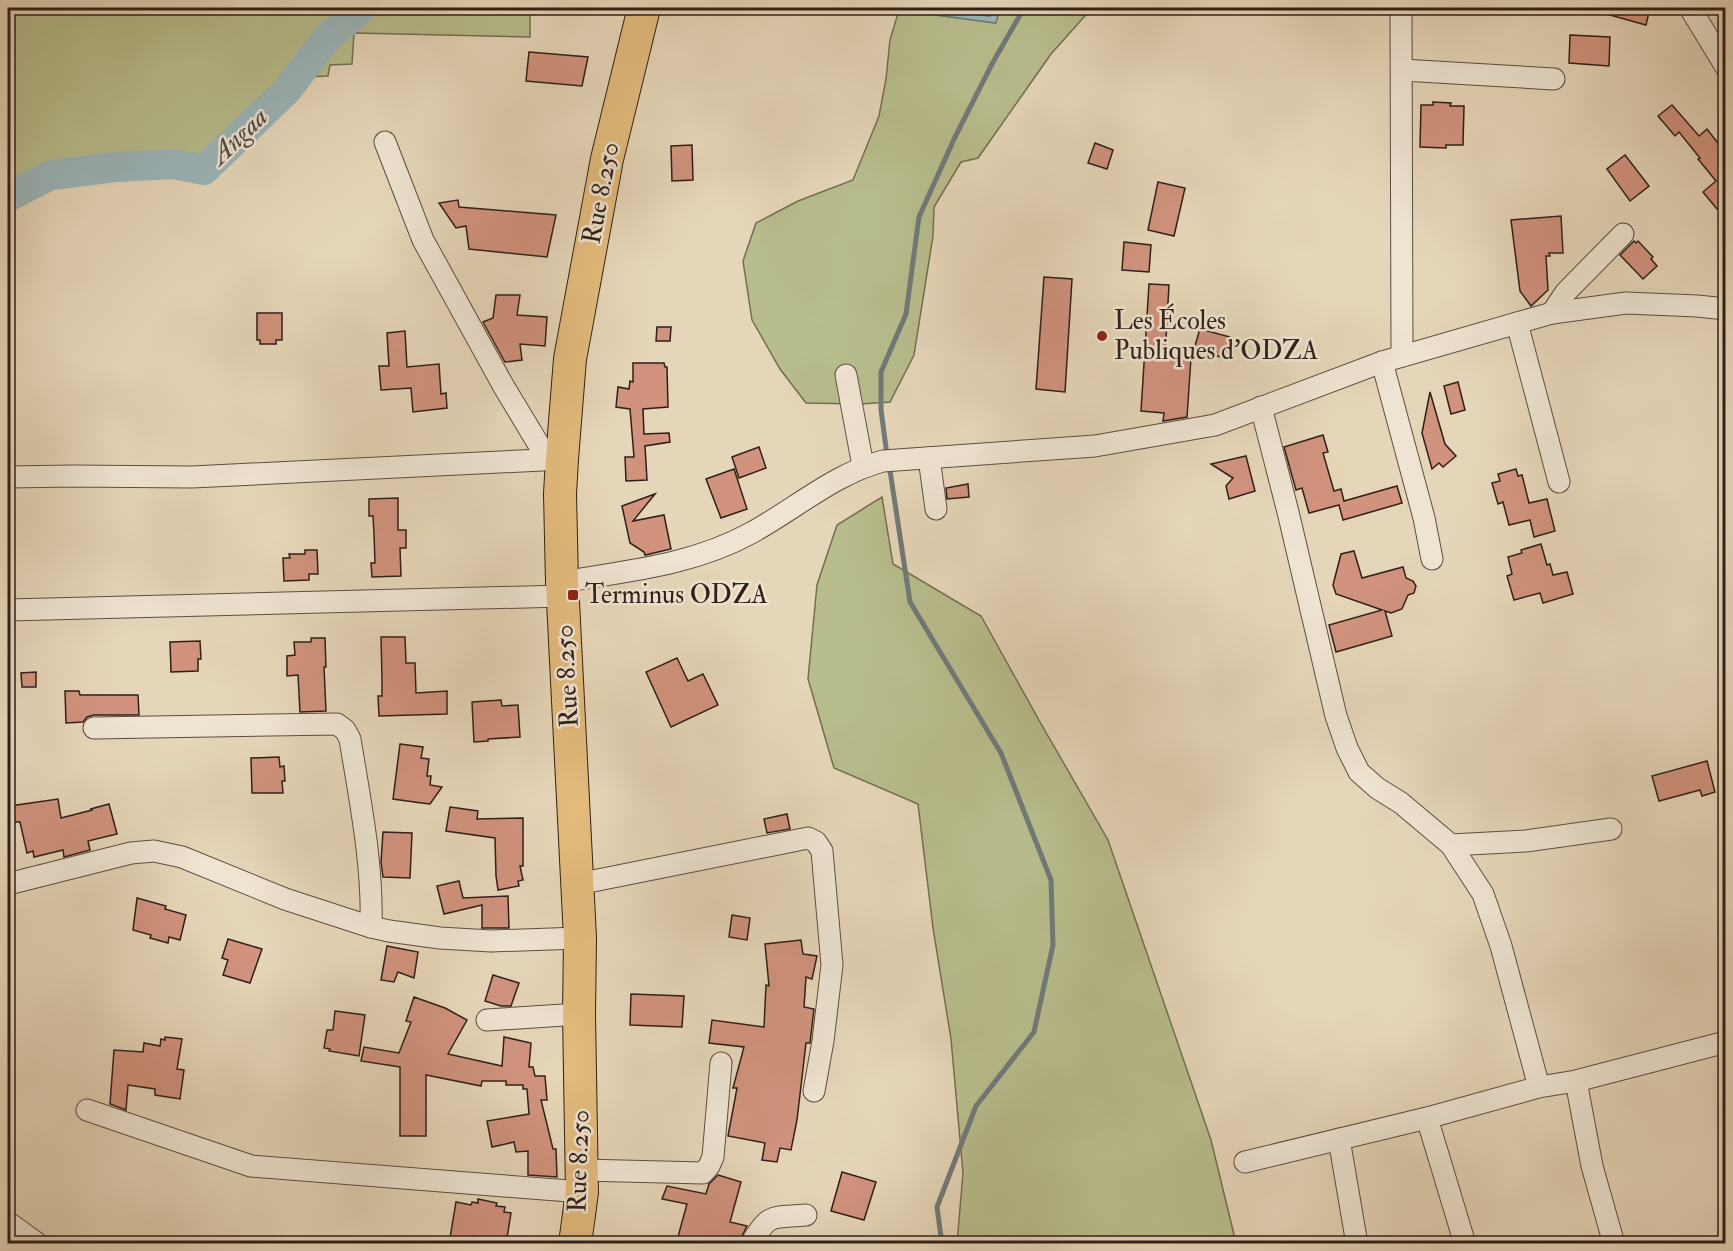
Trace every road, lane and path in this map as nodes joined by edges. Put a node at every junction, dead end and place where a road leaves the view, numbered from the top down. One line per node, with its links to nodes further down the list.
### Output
1 (644, 8): 16 (highway, Rue 8.250)
2 (1401, 8): 5 (street)
3 (1690, 8): 4 (street)
4 (1725, 67)
5 (1402, 70): 6 (street); 12 (street)
6 (1554, 79)
7 (385, 142): 16 (street)
8 (1623, 234): 10 (street)
9 (1725, 309): 10 (street)
10 (1552, 313): 11 (street)
11 (1517, 323): 12 (street); 19 (street)
12 (1392, 359): 14 (street); 21 (street)
13 (846, 375): 17 (street)
14 (1260, 407): 15 (street); 26 (street)
15 (929, 458): 17 (street); 20 (street)
16 (555, 460): 18 (street); 22 (highway, Rue 8.250)
17 (863, 466): 22 (street)
18 (8, 477)
19 (1559, 483)
20 (936, 509)
21 (1432, 559)
22 (563, 589): 23 (street); 28 (highway, Rue 8.250)
23 (8, 610)
24 (94, 728): 29 (street)
25 (1611, 829): 26 (street)
26 (1451, 845): 36 (street)
27 (8, 884): 29 (street)
28 (578, 884): 30 (highway, Rue 8.250); 37 (street)
29 (371, 927): 30 (street)
30 (580, 938): 31 (highway, Rue 8.250)
31 (579, 1014): 32 (street); 42 (highway, Rue 8.250)
32 (488, 1020)
33 (1725, 1042): 35 (street)
34 (721, 1063): 42 (street)
35 (1576, 1081): 36 (street); 50 (street)
36 (1539, 1087): 39 (street)
37 (814, 1091)
38 (87, 1110): 42 (street)
39 (1427, 1118): 40 (street); 49 (street)
40 (1339, 1139): 41 (street); 48 (street)
41 (1245, 1162)
42 (582, 1181): 46 (highway, Rue 8.250)
43 (806, 1215): 47 (street)
44 (9, 1222): 45 (street)
45 (38, 1244)
46 (575, 1244)
47 (751, 1244)
48 (1357, 1244)
49 (1465, 1244)
50 (1614, 1244)

